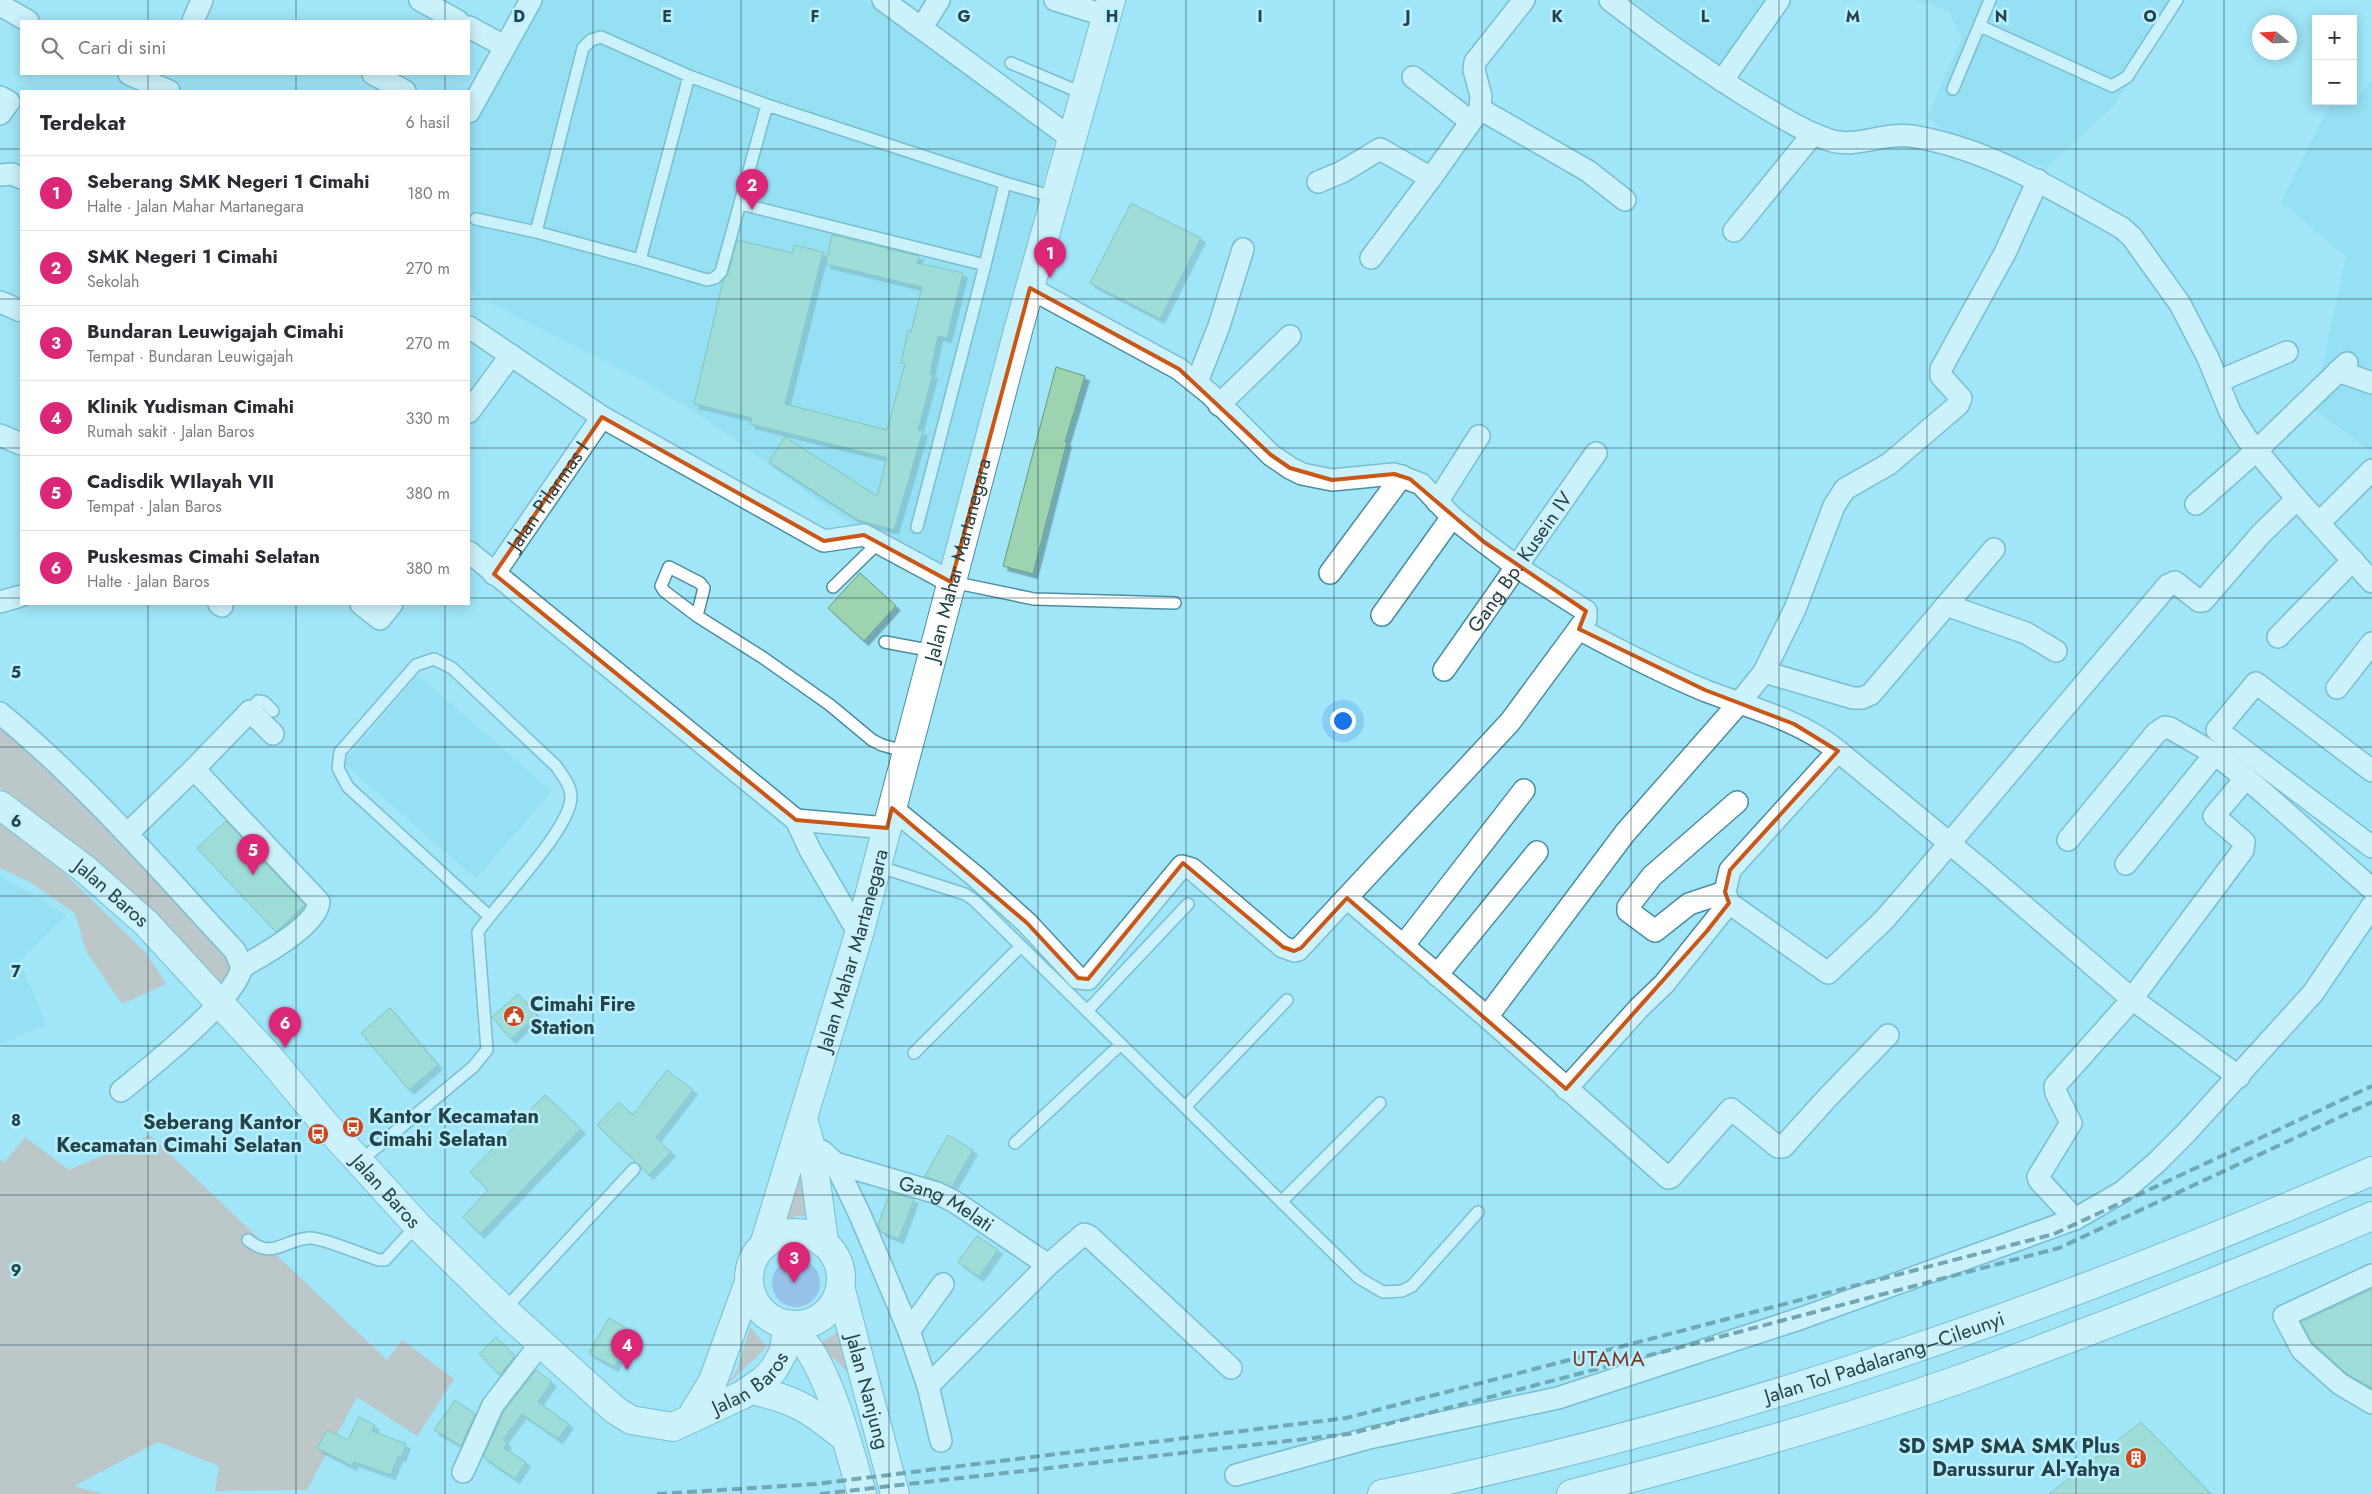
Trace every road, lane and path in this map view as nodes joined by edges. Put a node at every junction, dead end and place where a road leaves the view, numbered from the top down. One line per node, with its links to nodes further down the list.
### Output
1 (202, 0): 15 (street)
2 (420, 0): 16 (street)
3 (531, 0): 20 (street)
4 (883, 0): 18 (street)
5 (939, 0): 18 (street)
6 (1055, 0): 13 (street)
7 (1524, 0): 35 (street)
8 (1610, 0): 26 (street)
9 (1779, 0): 26 (street)
10 (1990, 0): 17 (lane)
11 (2177, 0): 17 (lane)
12 (0, 5): 14 (street)
13 (1109, 8): 30 (main road, Jalan Mahar Martanegara)
14 (26, 20)
15 (193, 20)
16 (456, 20)
17 (1980, 26): 28 (lane)
18 (922, 27): 37 (street)
19 (470, 28): 20 (street)
20 (504, 46): 33 (street)
21 (1011, 63): 30 (lane)
22 (134, 75): 27 (street)
23 (375, 75): 29 (street)
24 (689, 76): 32 (lane); 47 (lane); 50 (lane)
25 (1412, 77): 35 (street)
26 (1722, 80): 36 (street)
27 (168, 84)
28 (1953, 89)
29 (403, 90)
30 (1084, 94): 37 (main road, Jalan Mahar Martanegara)
31 (0, 97): 34 (street)
32 (767, 105): 41 (lane); 44 (lane)
33 (470, 110)
34 (0, 114)
35 (1475, 115): 38 (street); 43 (street)
36 (1813, 134): 39 (street); 46 (street)
37 (1072, 138): 42 (main road, Jalan Mahar Martanegara)
38 (1431, 178): 40 (street); 49 (street)
39 (2038, 180): 59 (street); 100 (street)
40 (1318, 182)
41 (1005, 183): 42 (lane); 51 (lane)
42 (1054, 197): 52 (main road, Jalan Mahar Martanegara)
43 (1625, 200)
44 (741, 204): 50 (lane); 51 (lane)
45 (476, 219): 47 (lane)
46 (1734, 231)
47 (536, 232): 50 (lane)
48 (1243, 249): 60 (street)
49 (1371, 258)
50 (640, 260)
51 (985, 265): 76 (lane)
52 (1030, 288): 60 (street); 84 (main road, Jalan Mahar Martanegara)
53 (0, 302): 54 (street)
54 (20, 311)
55 (470, 328): 58 (street)
56 (1290, 336): 62 (street)
57 (2286, 352): 59 (street)
58 (511, 355): 63 (street); 64 (street)
59 (2219, 381): 68 (street)
60 (1197, 382): 62 (street)
61 (2372, 383): 68 (street)
62 (1219, 405): 71 (street)
63 (470, 411)
64 (602, 417): 77 (street); 82 (street, Jalan Pilarmas I)
65 (0, 435): 67 (street)
66 (1479, 436): 74 (street)
67 (20, 444)
68 (2258, 450): 72 (street); 73 (street)
69 (1596, 452): 81 (street, Gang Bp. Kusein IV)
70 (2372, 470): 75 (street)
71 (1402, 476): 74 (street); 83 (street)
72 (2298, 499): 75 (street); 121 (street)
73 (2196, 504)
74 (1445, 509): 81 (street); 91 (street)
75 (2320, 522): 80 (street)
76 (917, 527)
77 (878, 543): 84 (street); 86 (lane)
78 (1994, 550): 90 (street)
79 (470, 553): 82 (street)
80 (2352, 560): 85 (street); 94 (street)
81 (1517, 567): 93 (street); 99 (street, Gang Bp. Kusein IV)
82 (494, 574): 118 (street)
83 (1330, 574)
84 (951, 582): 87 (lane); 97 (main road, Jalan Mahar Martanegara)
85 (2372, 582)
86 (833, 587)
87 (1176, 603)
88 (362, 605): 89 (street)
89 (391, 605)
90 (1946, 605): 98 (street); 100 (street)
91 (1382, 615)
92 (697, 616): 108 (lane)
93 (1579, 629): 102 (street); 128 (street)
94 (2278, 637)
95 (885, 642): 97 (lane)
96 (2372, 643): 101 (street)
97 (933, 651): 108 (main road, Jalan Mahar Martanegara)
98 (2056, 651)
99 (1444, 670)
100 (1764, 672): 102 (street)
101 (2337, 688)
102 (1740, 702): 107 (street); 141 (street)
103 (250, 710): 104 (lane); 106 (street); 110 (street)
104 (273, 711)
105 (0, 713): 119 (street)
106 (273, 734)
107 (1838, 751): 121 (street); 127 (street)
108 (907, 752): 117 (main road, Jalan Mahar Martanegara)
109 (2215, 754): 113 (street); 120 (street); 124 (street)
110 (194, 769): 119 (street); 135 (street)
111 (2271, 771): 112 (street); 113 (street); 122 (street)
112 (2372, 771)
113 (2252, 783): 126 (street); 137 (street)
114 (1524, 790): 134 (street)
115 (1737, 802): 127 (street)
116 (0, 805): 139 (main road, Jalan Baros)
117 (889, 818): 118 (street); 125 (main road, Jalan Mahar Martanegara); 128 (street)
118 (796, 820): 132 (street)
119 (127, 834): 135 (street)
120 (2068, 840)
121 (1950, 843): 127 (street); 137 (street)
122 (2372, 847)
123 (1537, 852): 136 (street)
124 (2126, 864)
125 (877, 866): 132 (main road, Jalan Mahar Martanegara); 133 (lane)
126 (2372, 889)
127 (1727, 897): 146 (street)
128 (1347, 898): 134 (street)
129 (1188, 904): 140 (lane)
130 (2372, 906): 145 (street)
131 (489, 916): 131 (lane); 153 (lane)
132 (859, 934): 150 (main road, Jalan Mahar Martanegara)
133 (1021, 946): 140 (lane); 144 (lane)
134 (1403, 946): 136 (street)
135 (242, 967): 139 (street)
136 (1437, 975): 141 (street)
137 (2132, 999): 145 (street); 159 (street)
138 (1287, 1000): 149 (lane)
139 (219, 1002): 147 (street); 153 (main road, Jalan Baros)
140 (1087, 1011): 143 (lane)
141 (1487, 1017): 146 (street)
142 (1888, 1035): 146 (street)
143 (1120, 1045): 149 (lane); 151 (lane)
144 (914, 1054)
145 (2239, 1077): 159 (street)
146 (1566, 1089)
147 (121, 1091)
148 (1380, 1103): 156 (lane)
149 (1186, 1106): 156 (lane)
150 (803, 1120): 152 (main road); 163 (main road, Jalan Mahar Martanegara)
151 (1015, 1143)
152 (823, 1157): 162 (main road); 164 (street, Gang Melati); 171 (street)
153 (359, 1162): 160 (main road, Jalan Baros)
154 (634, 1169): 169 (lane)
155 (2372, 1171): 184 (main road, Jalan Tol Padalarang–Cileunyi)
156 (1282, 1201): 157 (lane)
157 (1478, 1212)
158 (2372, 1216): 185 (main road)
159 (2075, 1219): 181 (street)
160 (417, 1225): 161 (lane); 169 (main road, Jalan Baros)
161 (248, 1240)
162 (824, 1242): 163 (main road); 168 (main road)
163 (764, 1245): 166 (main road)
164 (1048, 1265): 173 (street); 174 (street)
165 (2372, 1275): 176 (street)
166 (748, 1282): 170 (main road); 177 (main road, Jalan Baros)
167 (943, 1284): 171 (street)
168 (841, 1290): 170 (main road); 182 (main road, Jalan Nanjung)
169 (504, 1310): 172 (main road, Jalan Baros)
170 (788, 1327): 175 (main road, Jalan Baros); 178 (main road, Jalan Nanjung)
171 (909, 1330): 174 (street)
172 (541, 1343): 177 (main road, Jalan Baros); 180 (street)
173 (1231, 1368)
174 (928, 1386): 179 (street)
175 (751, 1390): 177 (main road, Jalan Baros); 178 (main road)
176 (2372, 1403)
177 (690, 1419)
178 (844, 1437): 183 (main road, Jalan Nanjung)
179 (941, 1441)
180 (463, 1472)
181 (1236, 1475)
182 (894, 1492)
183 (862, 1494)
184 (1382, 1494)
185 (1571, 1494)

